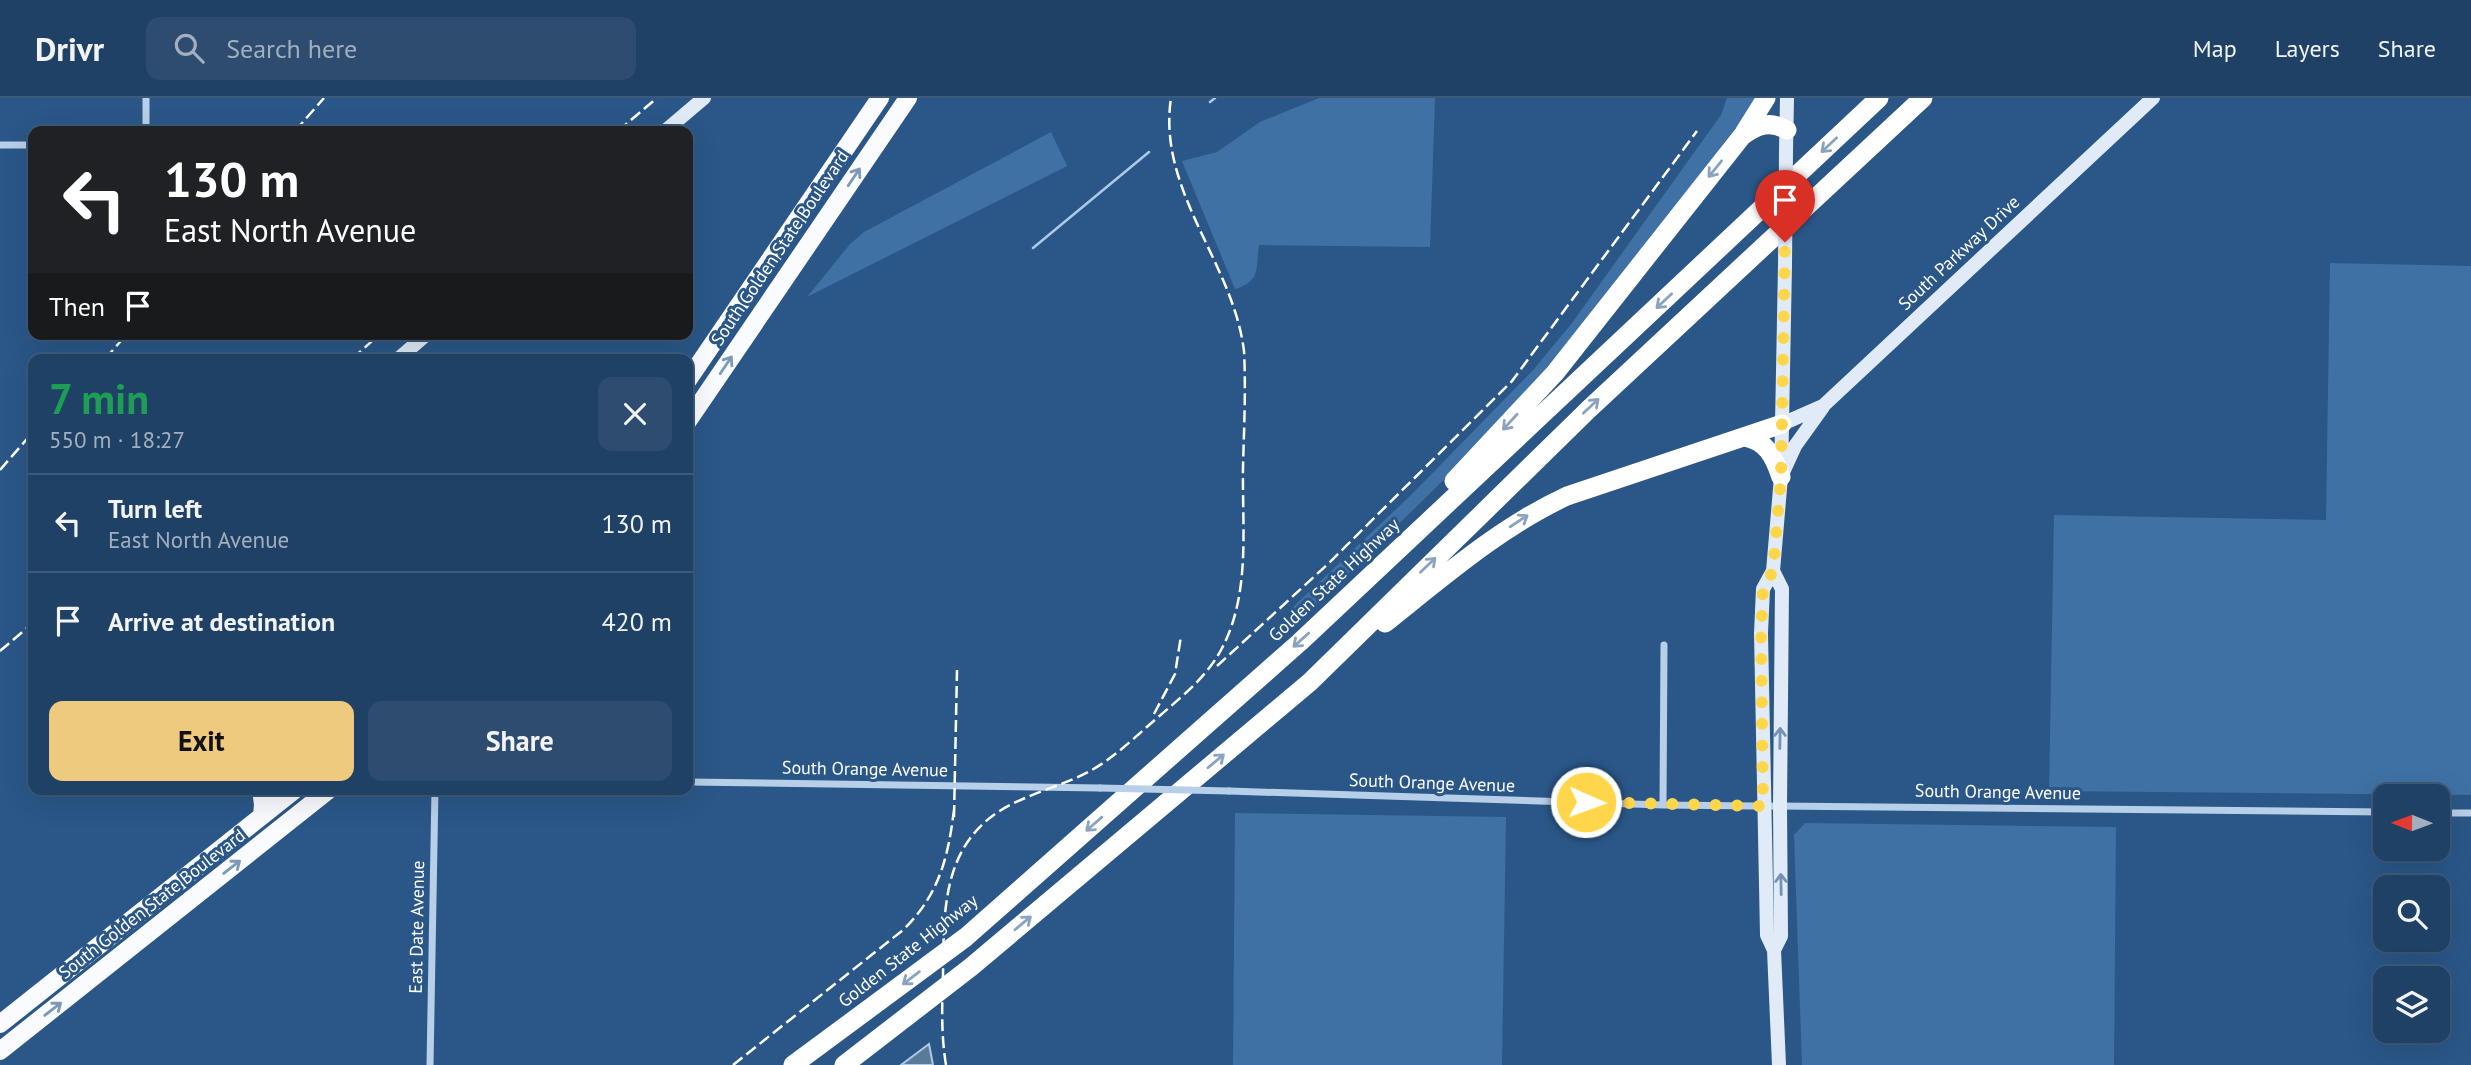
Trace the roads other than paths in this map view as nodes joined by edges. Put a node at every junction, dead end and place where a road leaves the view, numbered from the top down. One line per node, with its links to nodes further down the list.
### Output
1 (146, 98): 10 (street)
2 (704, 98): 11 (street)
3 (880, 98): 18 (main road, South Golden State Boulevard)
4 (908, 98): 20 (main road, South Golden State Boulevard, one-way to 4)
5 (1766, 98): 13 (highway)
6 (1787, 98): 12 (street)
7 (1879, 98): 25 (highway, Golden State Highway, one-way to 25)
8 (1923, 98): 27 (highway, one-way to 8)
9 (2154, 98): 19 (street, South Parkway Drive)
10 (146, 126)
11 (671, 126)
12 (1787, 130): 13 (highway); 21 (street, bridge)
13 (1742, 136): 25 (highway, one-way to 25)
14 (0, 145): 15 (street)
15 (28, 145)
16 (420, 340): 17 (street)
17 (404, 354)
18 (693, 373)
19 (1823, 406): 21 (street, South Parkway Drive); 23 (street)
20 (693, 415)
21 (1782, 424): 22 (highway); 23 (street)
22 (1744, 437): 23 (highway); 27 (highway, one-way to 22)
23 (1781, 477): 24 (street)
24 (1773, 571): 34 (street); 35 (street, one-way to 24)
25 (1322, 621): 44 (highway, Golden State Highway, one-way to 44)
26 (1664, 645): 33 (street)
27 (1310, 682): 45 (highway, one-way to 27)
28 (693, 782): 33 (street, South Orange Avenue, bridge)
29 (262, 795): 39 (main road)
30 (288, 795): 39 (main road, South Golden State Boulevard)
31 (322, 795): 42 (main road, South Golden State Boulevard, one-way to 31)
32 (435, 795): 43 (street, East Date Avenue)
33 (1663, 805): 34 (street, South Orange Avenue)
34 (1763, 806): 35 (street, South Orange Avenue); 40 (street)
35 (1780, 806): 36 (street, South Orange Avenue); 40 (street, one-way to 35)
36 (2373, 812)
37 (2450, 813): 38 (street)
38 (2471, 813)
39 (262, 816): 41 (main road, South Golden State Boulevard)
40 (1774, 950): 46 (street)
41 (0, 1024)
42 (0, 1051)
43 (430, 1065)
44 (793, 1065)
45 (844, 1065)
46 (1779, 1065)

